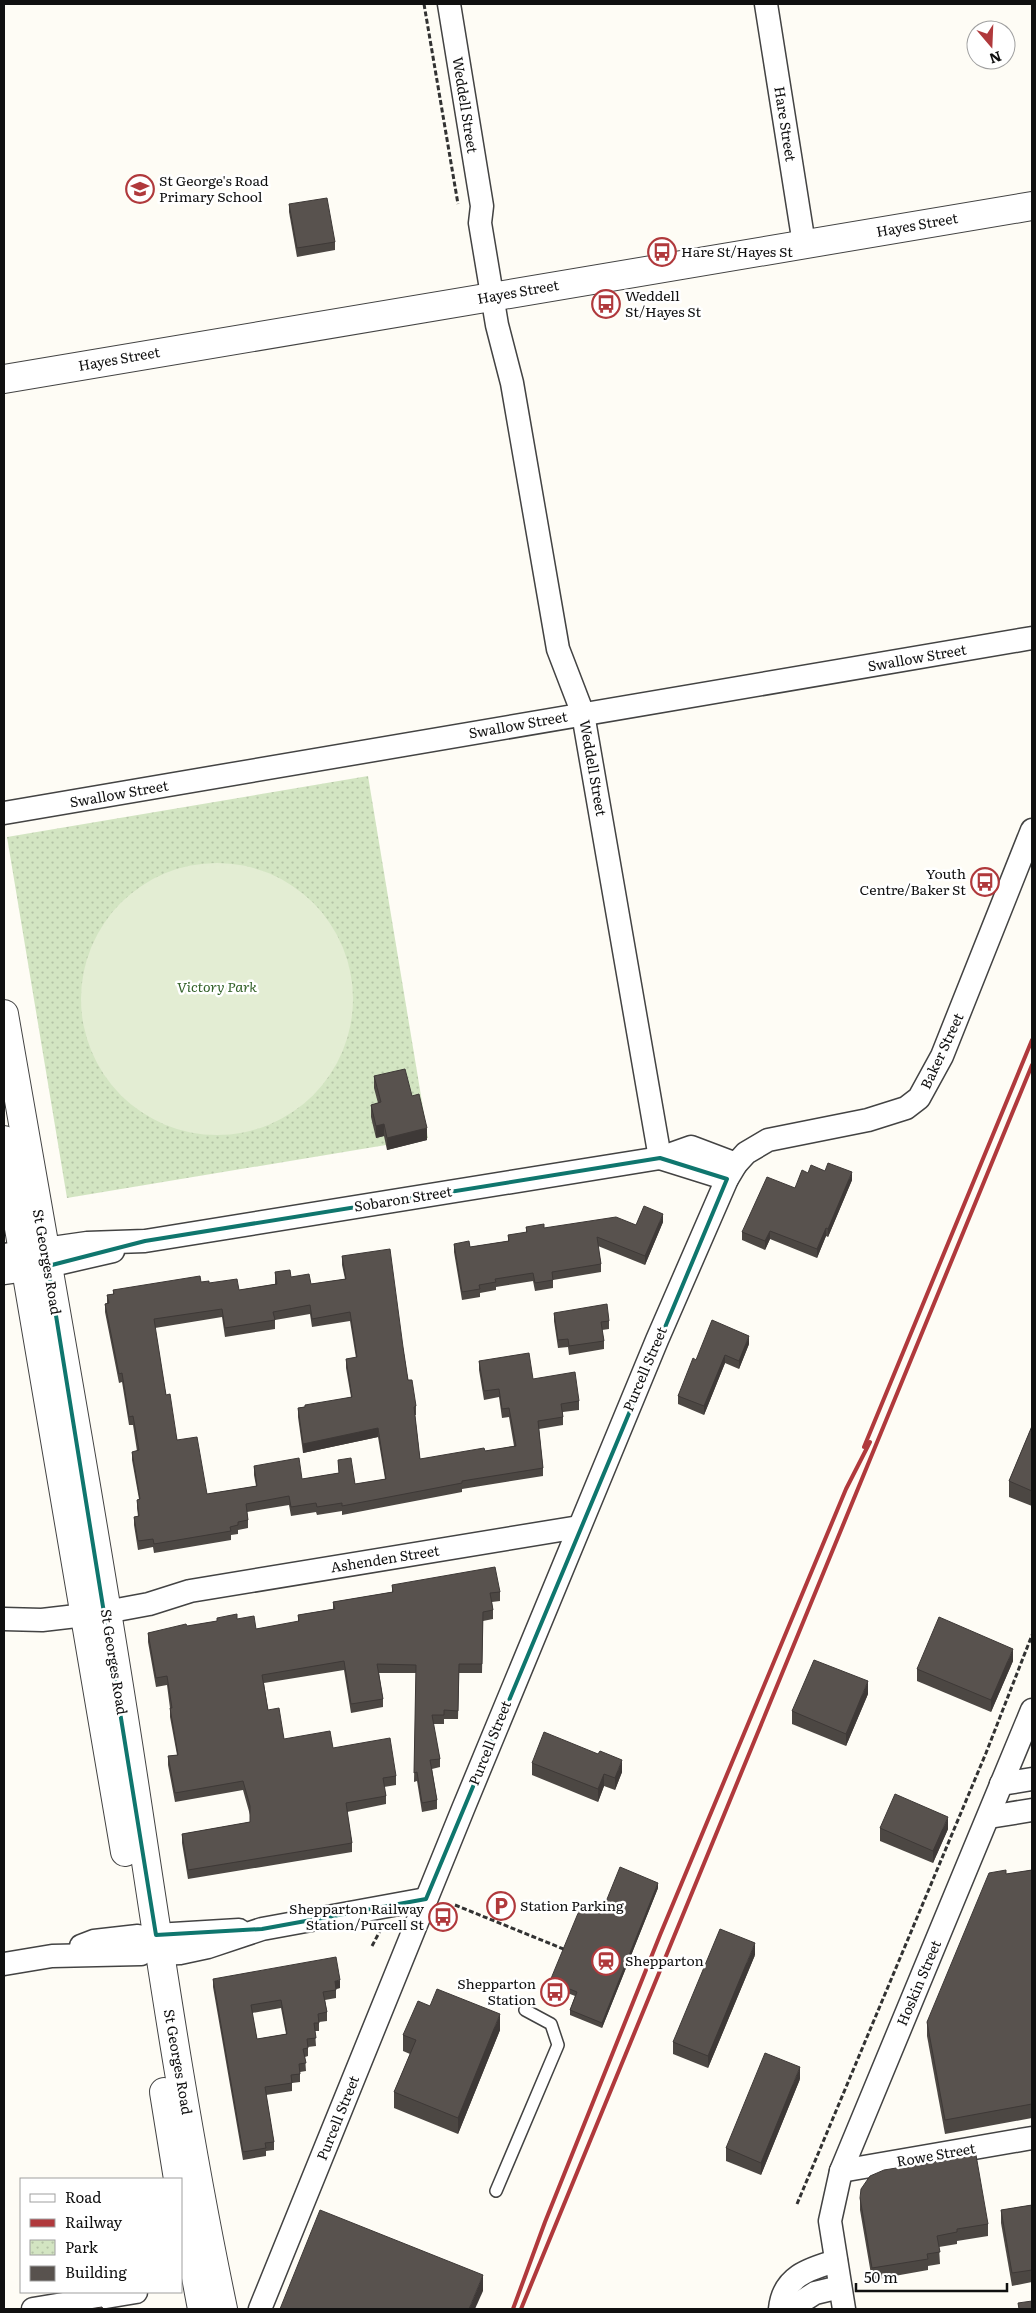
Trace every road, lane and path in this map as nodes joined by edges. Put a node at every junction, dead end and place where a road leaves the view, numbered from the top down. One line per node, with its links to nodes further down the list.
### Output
1 (424, 4): 5 (path)
2 (449, 4): 7 (street, Weddell Street)
3 (766, 4): 6 (street, Hare Street)
4 (1032, 206): 6 (street, Hayes Street)
5 (459, 208)
6 (804, 244): 7 (street, Hayes Street)
7 (498, 296): 8 (street, Hayes Street); 10 (street, Weddell Street)
8 (4, 379)
9 (1032, 638): 10 (street, Swallow Street)
10 (583, 714): 11 (street, Swallow Street); 16 (street, Weddell Street)
11 (4, 813)
12 (1032, 830): 17 (street, Baker Street)
13 (4, 1014): 14 (street, St Georges Road)
14 (8, 1065): 15 (street, St Georges Road)
15 (13, 1151): 18 (street, St Georges Road)
16 (660, 1158): 17 (street, Sobaron Street); 18 (street, Sobaron Street)
17 (732, 1171): 19 (street, Purcell Street)
18 (24, 1261): 20 (street, St Georges Road)
19 (579, 1527): 20 (street, Ashenden Street); 27 (street, Purcell Street)
20 (94, 1606): 29 (street, St Georges Road)
21 (1032, 1634): 38 (path)
22 (1032, 1710): 24 (street, Hoskin Street)
23 (1032, 1779): 24 (street)
24 (1000, 1784): 26 (street, Hoskin Street)
25 (1032, 1810): 26 (street)
26 (989, 1817): 34 (street, Hoskin Street)
27 (426, 1899): 29 (street); 46 (street, Purcell Street)
28 (455, 1905): 30 (path)
29 (148, 1945): 31 (street); 35 (street, St Georges Road); 40 (street, St Georges Road)
30 (571, 1952)
31 (4, 1964)
32 (525, 2010): 36 (lane)
33 (1032, 2138): 34 (street, Rowe Street)
34 (841, 2171): 39 (street, Hoskin Street)
35 (178, 2178)
36 (496, 2191)
37 (182, 2202): 40 (street, St Georges Road)
38 (798, 2204)
39 (836, 2261): 41 (street, Hoskin Street); 47 (street)
40 (198, 2281): 44 (street, St Georges Road); 45 (street, St Georges Road)
41 (840, 2287): 48 (street); 49 (street, Hoskin Street)
42 (130, 2293): 43 (street)
43 (33, 2309)
44 (202, 2309)
45 (223, 2309)
46 (260, 2309)
47 (780, 2309)
48 (790, 2309)
49 (844, 2309)

